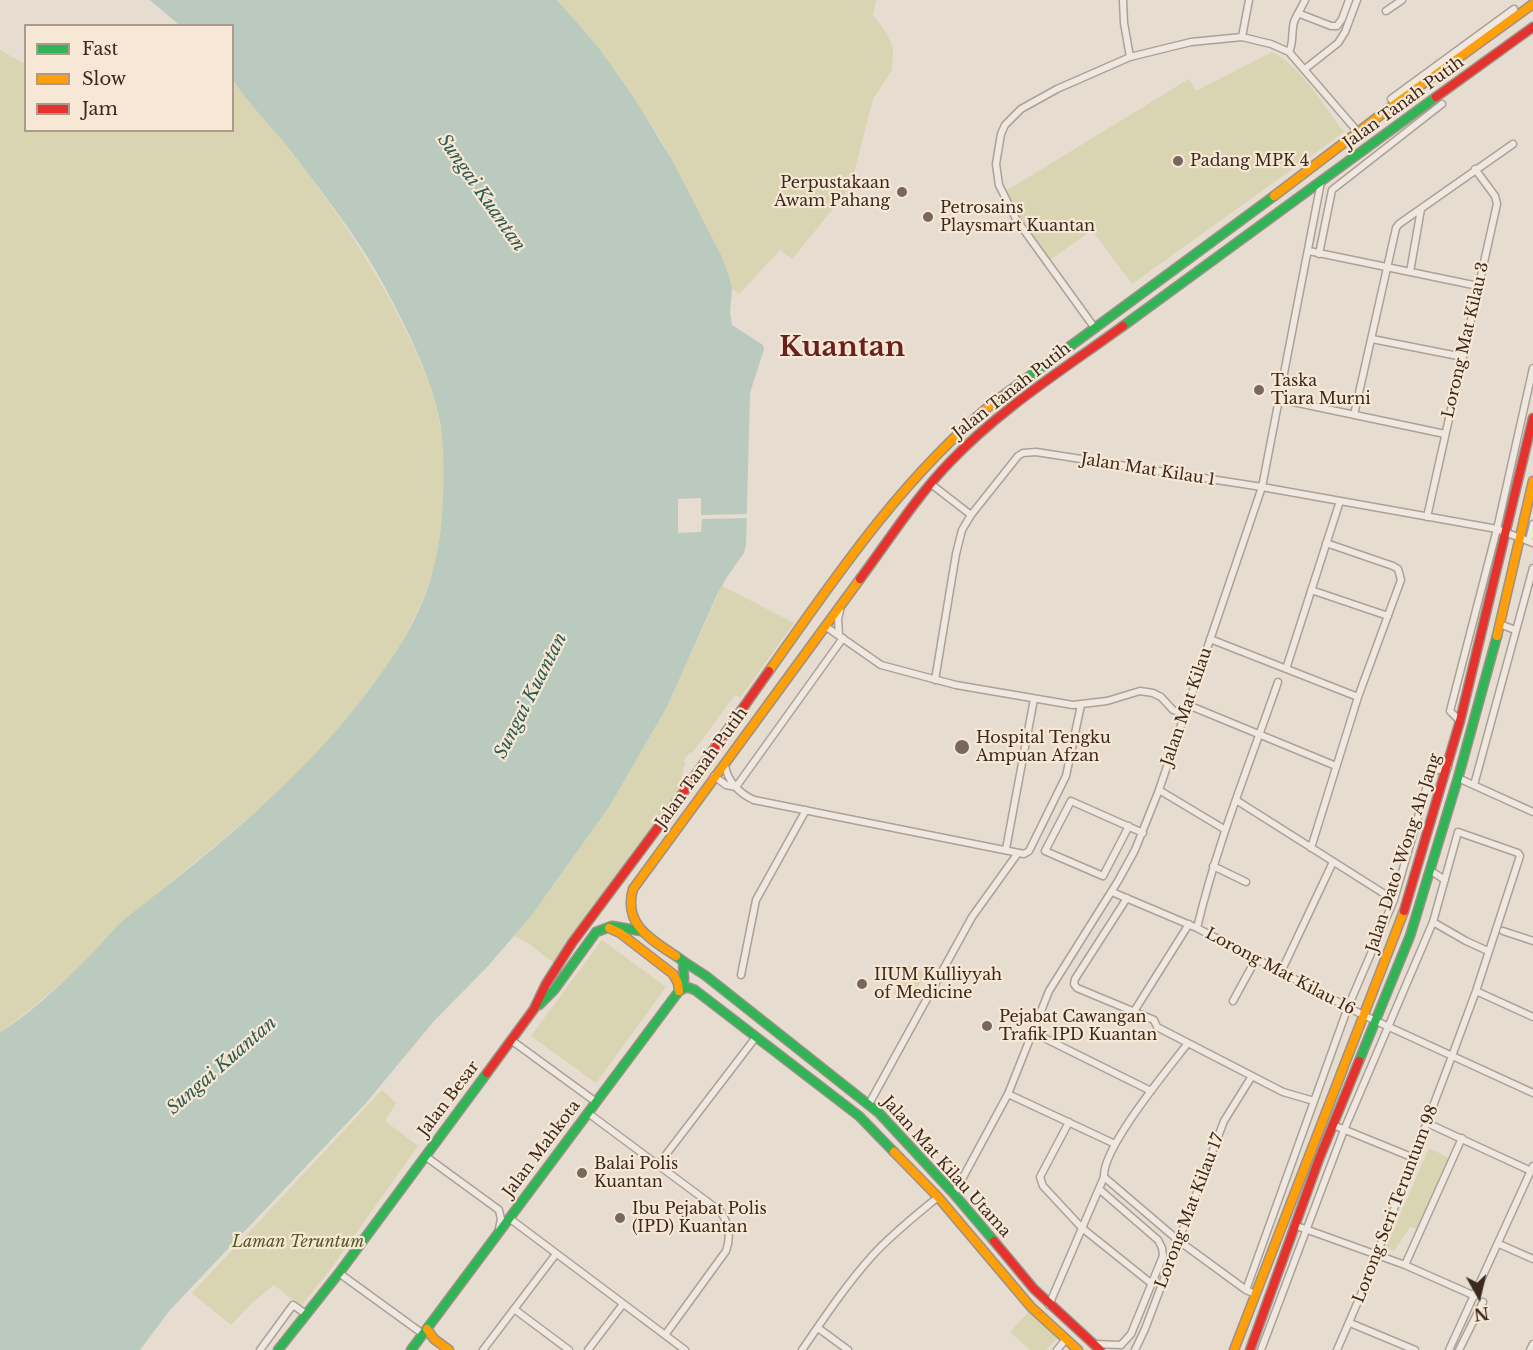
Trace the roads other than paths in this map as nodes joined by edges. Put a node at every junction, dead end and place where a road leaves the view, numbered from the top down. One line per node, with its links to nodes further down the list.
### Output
1 (1123, 0): 14 (street)
2 (1249, 0): 12 (street)
3 (1305, 0): 10 (street)
4 (1349, 0): 10 (street)
5 (1357, 0): 15 (street)
6 (1402, 0): 9 (street)
7 (1533, 4): 16 (main road, Jalan Tanah Putih)
8 (1514, 9): 16 (street)
9 (1386, 11)
10 (1300, 14): 13 (street)
11 (1533, 27): 20 (main road, Jalan Tanah Putih)
12 (1242, 37): 13 (street); 14 (street)
13 (1289, 52): 15 (street)
14 (1130, 57): 30 (street)
15 (1305, 69): 18 (street)
16 (1393, 101): 18 (main road, Jalan Tanah Putih)
17 (1442, 104): 21 (street)
18 (1358, 132): 30 (main road, Jalan Tanah Putih)
19 (1513, 144): 22 (street)
20 (1362, 151): 21 (street); 23 (main road, Jalan Tanah Putih)
21 (1370, 159): 26 (street)
22 (1475, 169): 24 (street); 29 (street, Lorong Mat Kilau 3)
23 (1321, 182): 25 (street, Jalan Mat Kilau); 39 (main road, Jalan Tanah Putih)
24 (1421, 208): 27 (street); 28 (street)
25 (1309, 251): 26 (street); 34 (street, Jalan Mat Kilau)
26 (1319, 254): 27 (street)
27 (1388, 268): 28 (street); 31 (street)
28 (1410, 272): 29 (street)
29 (1478, 286): 32 (street, Lorong Mat Kilau 3)
30 (1094, 327): 56 (main road, Jalan Tanah Putih)
31 (1372, 339): 32 (street); 35 (street)
32 (1463, 357): 37 (street, Lorong Mat Kilau 3)
33 (1533, 368): 45 (street)
34 (1279, 399): 35 (street); 40 (street, Jalan Mat Kilau)
35 (1354, 415): 37 (street)
36 (1533, 418): 46 (main road, Jalan Dato' Wong Ah Jang)
37 (1445, 434): 43 (street, Lorong Mat Kilau 3)
38 (1533, 481): 47 (main road, Jalan Dato' Wong Ah Jang)
39 (931, 484): 42 (street); 51 (main road, Jalan Tanah Putih)
40 (1262, 487): 41 (street, Jalan Mat Kilau 1); 42 (street, Jalan Mat Kilau 1); 63 (street, Jalan Mat Kilau)
41 (1340, 501): 43 (street, Jalan Mat Kilau 1); 49 (street)
42 (971, 515): 66 (street, Jalan Mat Kilau 1)
43 (1427, 517): 45 (street, Jalan Mat Kilau 1)
44 (1533, 524): 48 (street)
45 (1497, 530): 46 (street, Jalan Mat Kilau 1); 54 (street)
46 (1506, 533): 47 (street, Jalan Mat Kilau 1); 55 (main road, Jalan Dato' Wong Ah Jang)
47 (1520, 538): 48 (street, Jalan Mat Kilau 1); 58 (main road, Jalan Dato' Wong Ah Jang)
48 (1531, 542)
49 (1326, 543): 52 (street); 57 (street)
50 (1533, 568): 60 (street)
51 (857, 581): 53 (main road, Jalan Tanah Putih); 56 (main road)
52 (1311, 590): 57 (street); 65 (street)
53 (846, 596): 59 (main road, Jalan Tanah Putih); 61 (street)
54 (1478, 602): 55 (street); 62 (street)
55 (1489, 604): 64 (main road, Jalan Dato' Wong Ah Jang)
56 (823, 607): 75 (main road, Jalan Tanah Putih)
57 (1388, 616): 68 (street)
58 (1500, 624): 60 (street); 80 (main road, Jalan Dato' Wong Ah Jang)
59 (825, 626): 61 (street); 76 (main road, Jalan Tanah Putih)
60 (1515, 630): 82 (street)
61 (841, 636): 66 (street); 83 (street)
62 (1468, 637): 64 (street); 73 (street)
63 (1210, 639): 65 (street); 71 (street, Jalan Mat Kilau)
64 (1480, 641): 73 (main road, Jalan Dato' Wong Ah Jang)
65 (1286, 669): 68 (street)
66 (936, 680): 69 (street)
67 (1278, 682): 74 (street)
68 (1358, 697): 77 (street)
69 (1034, 699): 70 (street); 92 (street)
70 (1081, 705): 72 (street); 93 (street)
71 (1188, 705): 72 (street, Jalan Mat Kilau); 74 (street)
72 (1185, 714): 84 (street, Jalan Mat Kilau)
73 (1460, 721): 78 (main road, Jalan Dato' Wong Ah Jang)
74 (1260, 735): 77 (street); 85 (street)
75 (714, 750): 79 (main road); 81 (main road, Jalan Tanah Putih)
76 (725, 762): 79 (main road, Jalan Tanah Putih); 83 (street)
77 (1336, 766): 91 (street)
78 (1448, 767): 102 (street); 123 (main road, Jalan Dato' Wong Ah Jang)
79 (714, 776): 81 (main road); 83 (street); 107 (main road, Jalan Tanah Putih)
80 (1458, 778): 82 (street); 96 (main road, Jalan Dato' Wong Ah Jang)
81 (692, 781): 100 (main road, Jalan Tanah Putih)
82 (1474, 785): 87 (street)
83 (736, 787): 86 (street)
84 (1159, 790): 89 (street); 90 (street, Jalan Mat Kilau)
85 (1236, 800): 89 (street); 91 (street)
86 (806, 810): 92 (street); 114 (street)
87 (1533, 811)
88 (1129, 826): 88 (street); 90 (street)
89 (1224, 829): 95 (street)
90 (1143, 833): 99 (street, Jalan Mat Kilau)
91 (1311, 848): 94 (street)
92 (1006, 849): 93 (street)
93 (1018, 853): 140 (street)
94 (1334, 861): 102 (street); 113 (street)
95 (1213, 866): 98 (street); 106 (street)
96 (1431, 872): 97 (street); 125 (main road, Jalan Dato' Wong Ah Jang)
97 (1445, 880): 103 (street); 110 (street, Lorong Seri Teruntum 98)
98 (1246, 882)
99 (1112, 892): 101 (street, Lorong Mat Kilau 16); 127 (street, Jalan Mat Kilau)
100 (607, 897): 121 (main road, Jalan Besar)
101 (1127, 898): 104 (street, Lorong Mat Kilau 16); 122 (street)
102 (1394, 900): 120 (street)
103 (1433, 922): 110 (street); 126 (street)
104 (1189, 924): 106 (street, Lorong Mat Kilau 16); 122 (street)
105 (606, 927): 107 (main road); 117 (main road); 121 (main road)
106 (1197, 928): 111 (street, Lorong Mat Kilau 16)
107 (642, 931): 112 (main road, Jalan Mat Kilau Utama)
108 (1503, 931): 109 (street)
109 (1533, 941)
110 (1488, 951): 118 (street, Lorong Seri Teruntum 98)
111 (1256, 959): 113 (street, Lorong Mat Kilau 16); 119 (street)
112 (683, 961): 115 (main road, Jalan Mat Kilau Utama); 117 (main road, Jalan Mahkota)
113 (1281, 972): 120 (street, Lorong Mat Kilau 16)
114 (741, 975)
115 (706, 976): 116 (main road); 128 (main road, Jalan Mat Kilau Utama)
116 (695, 990): 117 (main road); 129 (main road, Jalan Mat Kilau Utama)
117 (679, 991): 139 (main road, Jalan Mahkota)
118 (1476, 991): 124 (street); 133 (street, Lorong Seri Teruntum 98)
119 (1233, 1001)
120 (1348, 1007): 123 (street, Lorong Mat Kilau 16); 138 (street)
121 (534, 1009): 130 (main road, Jalan Besar)
122 (1133, 1013): 131 (street)
123 (1363, 1015): 125 (street, Lorong Mat Kilau 16); 169 (main road, Jalan Dato' Wong Ah Jang)
124 (1533, 1017)
125 (1375, 1021): 126 (street, Lorong Mat Kilau 16); 144 (main road, Jalan Dato' Wong Ah Jang)
126 (1388, 1027): 133 (street, Lorong Mat Kilau 16); 145 (street)
127 (1032, 1032): 135 (street); 137 (street, Jalan Mat Kilau)
128 (780, 1036): 132 (main road); 140 (main road, Jalan Mat Kilau Utama)
129 (756, 1037): 132 (main road, Jalan Mat Kilau Utama); 150 (street)
130 (511, 1040): 139 (street); 148 (main road, Jalan Besar)
131 (1188, 1043): 134 (street); 135 (street)
132 (770, 1047): 155 (main road, Jalan Mat Kilau Utama)
133 (1452, 1056): 136 (street, Lorong Mat Kilau 16); 143 (street, Lorong Seri Teruntum 98)
134 (1252, 1076): 138 (street); 161 (street, Lorong Mat Kilau 17)
135 (1151, 1091): 147 (street)
136 (1533, 1093)
137 (1008, 1094): 142 (street); 154 (street, Jalan Mat Kilau)
138 (1314, 1101): 169 (street)
139 (596, 1102): 141 (main road, Jalan Mahkota)
140 (869, 1104): 154 (main road, Jalan Mat Kilau Utama)
141 (588, 1113): 150 (street); 156 (main road, Jalan Mahkota)
142 (1069, 1122): 147 (street); 158 (street)
143 (1427, 1123): 146 (street); 149 (street, Lorong Seri Teruntum 98)
144 (1333, 1125): 145 (street); 157 (main road, Jalan Dato' Wong Ah Jang)
145 (1344, 1130): 149 (street); 159 (street)
146 (1461, 1138): 151 (street); 166 (street)
147 (1115, 1144): 152 (street)
148 (425, 1155): 160 (street); 167 (main road, Jalan Besar)
149 (1414, 1158): 164 (street, Lorong Seri Teruntum 98)
150 (658, 1165): 181 (street)
151 (1532, 1168): 162 (street)
152 (1104, 1177): 153 (street); 161 (street)
153 (1099, 1189): 158 (street); 168 (street)
154 (954, 1194): 175 (main road, Jalan Mat Kilau Utama)
155 (938, 1197): 179 (street); 182 (main road, Jalan Mat Kilau Utama)
156 (508, 1217): 160 (main road, Jalan Mahkota); 163 (street)
157 (1294, 1225): 159 (street); 170 (main road, Jalan Dato' Wong Ah Jang)
158 (1082, 1228): 168 (street); 175 (street)
159 (1307, 1229): 164 (street); 172 (street)
160 (498, 1232): 180 (main road, Jalan Mahkota)
161 (1179, 1241): 169 (street); 198 (street, Lorong Mat Kilau 17)
162 (1498, 1244): 165 (street); 171 (street)
163 (556, 1254): 174 (street); 176 (street)
164 (1377, 1255): 166 (street); 178 (street, Lorong Seri Teruntum 98)
165 (1533, 1259)
166 (1405, 1265): 171 (street)
167 (339, 1273): 177 (main road, Jalan Besar); 180 (street)
168 (1152, 1284): 185 (street)
169 (1250, 1292): 199 (main road, Jalan Dato' Wong Ah Jang)
170 (1268, 1296): 172 (street); 200 (main road, Jalan Dato' Wong Ah Jang)
171 (1475, 1296): 204 (street)
172 (1279, 1300): 201 (street)
173 (1483, 1302): 205 (street)
174 (623, 1304): 181 (street); 192 (street)
175 (1049, 1305): 184 (main road, Jalan Mat Kilau Utama)
176 (514, 1310): 190 (street); 191 (street)
177 (306, 1314): 186 (street); 187 (main road, Jalan Besar)
178 (1350, 1323): 202 (street, Lorong Seri Teruntum 98); 203 (street)
179 (818, 1328): 194 (street); 195 (street)
180 (425, 1332): 188 (main road, Jalan Mahkota); 189 (main road)
181 (665, 1335): 193 (street)
182 (1066, 1339): 196 (street); 197 (main road, Jalan Mat Kilau Utama)
183 (1533, 1344): 206 (street)
184 (1096, 1347): 185 (street)
185 (1123, 1347)
186 (260, 1350)
187 (278, 1350)
188 (411, 1350)
189 (449, 1350)
190 (483, 1350)
191 (569, 1350)
192 (588, 1350)
193 (685, 1350)
194 (802, 1350)
195 (848, 1350)
196 (1057, 1350)
197 (1078, 1350)
198 (1135, 1350)
199 (1234, 1350)
200 (1250, 1350)
201 (1261, 1350)
202 (1336, 1350)
203 (1415, 1350)
204 (1449, 1350)
205 (1460, 1350)
206 (1530, 1350)

